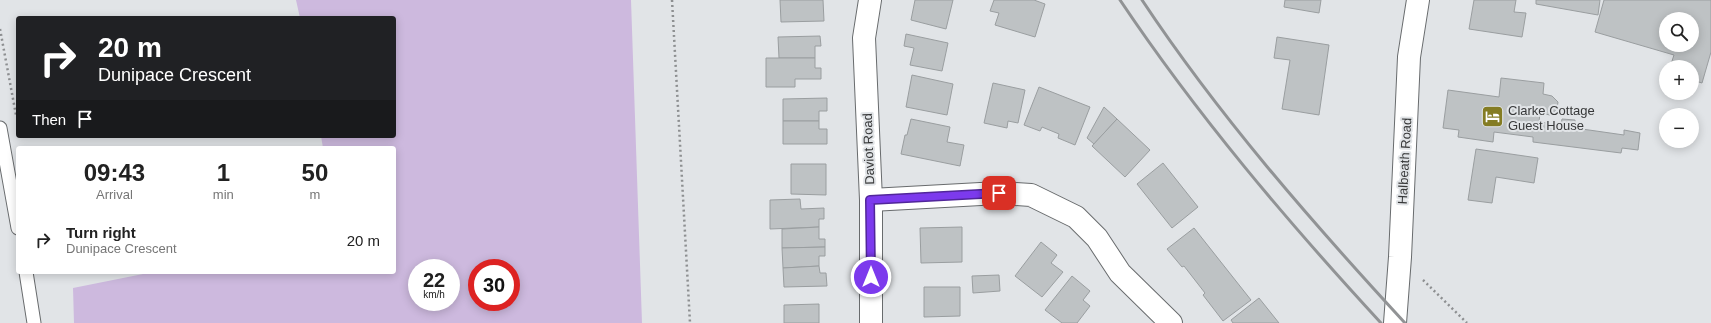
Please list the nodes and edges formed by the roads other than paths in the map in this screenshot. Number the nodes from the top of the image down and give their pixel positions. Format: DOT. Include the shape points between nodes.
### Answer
graph roads {
  1 [pos="870,0"];
  2 [pos="1418,0"];
  3 [pos="0,128"];
  4 [pos="870,200"];
  5 [pos="16,217"];
  6 [pos="26,274"];
  7 [pos="34,323"];
  8 [pos="871,323"];
  9 [pos="1171,323"];
  10 [pos="1395,323"];
  1 -- 4 [label="street, Daviot Road" via="864,38"];
  2 -- 10 [label="street, Halbeath Road" via="1409,57"];
  3 -- 5 [label="lane"];
  4 -- 8 [label="street, Daviot Road"];
  4 -- 9 [label="street" via="999,193 1032,194 1076,217 1098,238 1120,273"];
  6 -- 7 [label="lane"];
}
